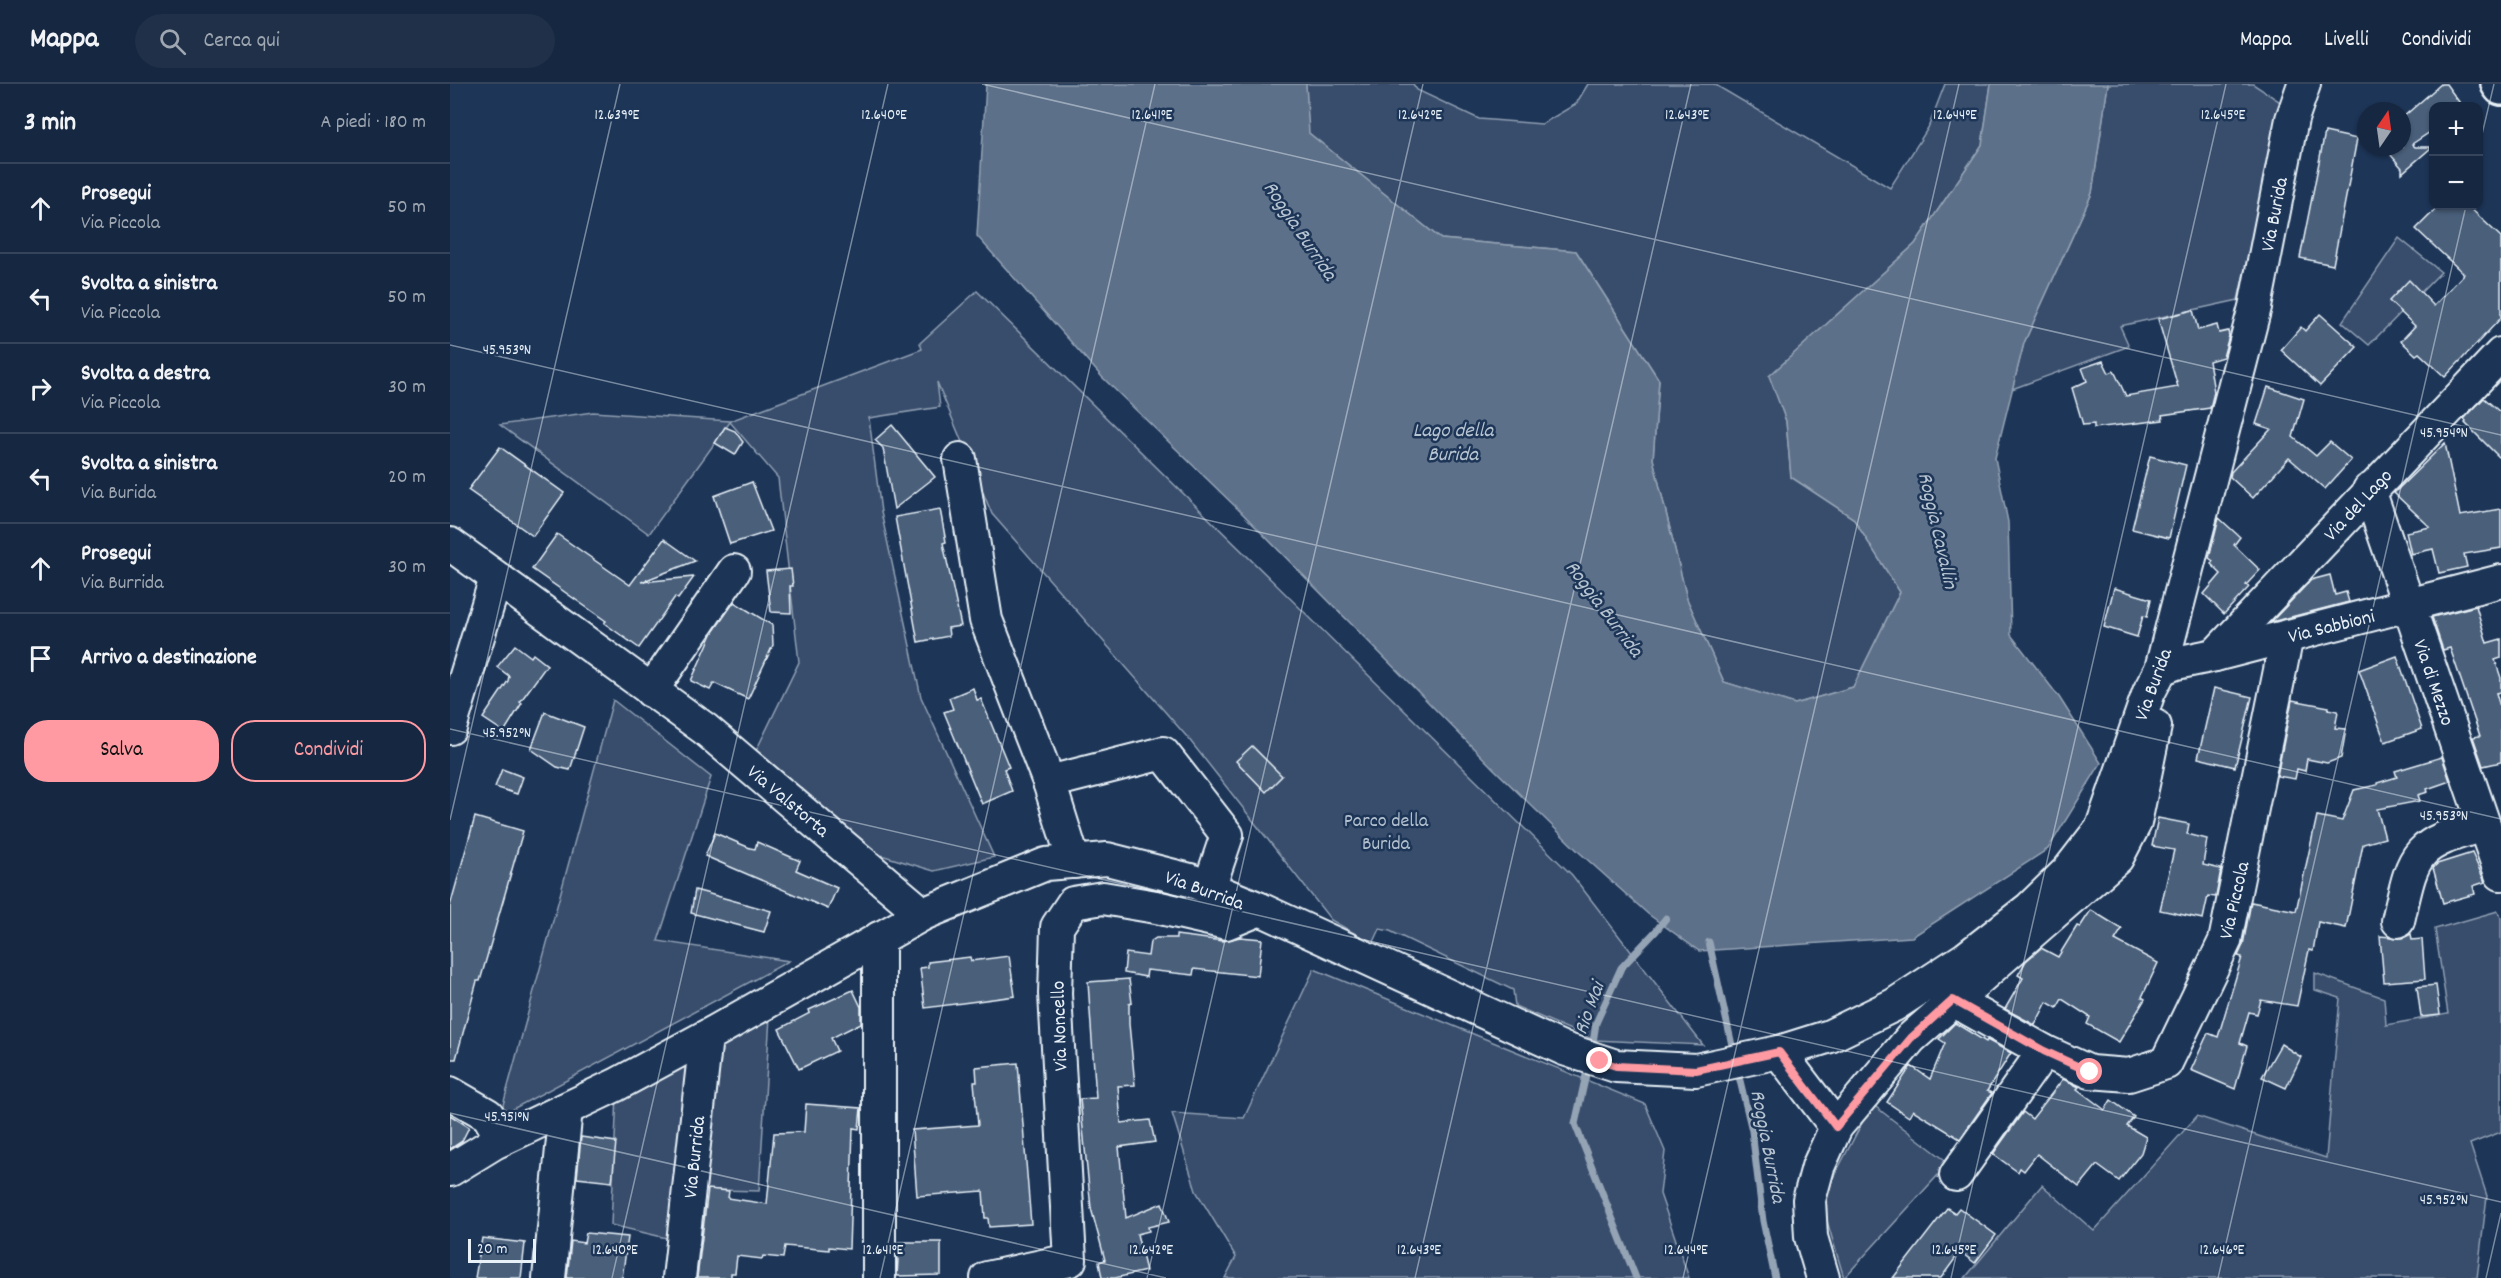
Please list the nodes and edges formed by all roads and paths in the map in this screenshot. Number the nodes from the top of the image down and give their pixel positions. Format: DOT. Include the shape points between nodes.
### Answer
graph roads {
  1 [pos="2304,84"];
  2 [pos="2498,84"];
  3 [pos="2501,88"];
  4 [pos="2501,354"];
  5 [pos="960,459"];
  6 [pos="2369,490"];
  7 [pos="450,544"];
  8 [pos="734,571"];
  9 [pos="496,578"];
  10 [pos="2501,580"];
  11 [pos="2409,605"];
  12 [pos="2287,636"];
  13 [pos="2215,655"];
  14 [pos="2161,669"];
  15 [pos="651,691"];
  16 [pos="450,728"];
  17 [pos="1049,782"];
  18 [pos="2484,825"];
  19 [pos="1074,862"];
  20 [pos="2501,874"];
  21 [pos="1209,888"];
  22 [pos="1260,909"];
  23 [pos="923,914"];
  24 [pos="2398,921"];
  25 [pos="879,938"];
  26 [pos="1953,1000"];
  27 [pos="706,1037"];
  28 [pos="2044,1051"];
  29 [pos="1766,1055"];
  30 [pos="1713,1067"];
  31 [pos="450,1093"];
  32 [pos="566,1109"];
  33 [pos="1836,1127"];
  34 [pos="502,1139"];
  35 [pos="450,1170"];
  36 [pos="1956,1175"];
  37 [pos="549,1278"];
  38 [pos="679,1278"];
  39 [pos="879,1278"];
  40 [pos="987,1278"];
  41 [pos="1823,1278"];
  1 -- 14 [label="street, Via Burida" via="2292,120 2255,307"];
  2 -- 3 [label="main road"];
  4 -- 6 [label="street, Via del Lago"];
  5 -- 17 [label="street" via="986,620"];
  6 -- 11 [label="street, Via di Mezzo"];
  6 -- 13 [label="street, Via del Lago"];
  7 -- 9 [label="street, Via Valstorta"];
  8 -- 15 [label="street"];
  9 -- 15 [label="street, Via Valstorta"];
  9 -- 16 [label="street"];
  10 -- 11 [label="street, Via Sabbioni"];
  11 -- 12 [label="street, Via Sabbioni"];
  11 -- 18 [label="street, Via di Mezzo"];
  12 -- 13 [label="street, Via Sabbioni"];
  12 -- 28 [label="street, Via Piccola" via="2225,941 2166,1063 2129,1075 2090,1072"];
  13 -- 14 [label="street, Via Sabbioni"];
  14 -- 26 [label="street" via="2163,687 2135,823 2117,858"];
  14 -- 29 [label="street, Via Burida" via="2149,692 2102,827 2068,871 2030,908 1966,958 1894,1005 1830,1035"];
  15 -- 23 [label="street, Via Valstorta" via="705,729"];
  17 -- 19 [label="street"];
  17 -- 21 [label="street" via="1163,753 1227,835"];
  18 -- 20 [label="street, Via di Mezzo"];
  18 -- 24 [label="street" via="2443,836 2424,848 2409,871"];
  19 -- 21 [label="street, Via Burrida" via="1107,859"];
  19 -- 23 [label="street, Via Burrida" via="1046,864"];
  21 -- 22 [label="street, Via Burrida"];
  22 -- 30 [label="street, Via Burrida" via="1590,1058 1627,1067"];
  22 -- 40 [label="street, Via Noncello" via="1226,923 1103,898 1073,903 1057,927 1055,994 1070,1260"];
  23 -- 25 [label="street, Via Burrida"];
  25 -- 27 [label="street, Via Burrida"];
  25 -- 39 [label="street"];
  26 -- 28 [label="street, Via Piccola"];
  26 -- 33 [label="street" via="1911,1038"];
  27 -- 32 [label="street, Via Burrida"];
  27 -- 38 [label="street, Via Burrida"];
  28 -- 36 [label="street"];
  29 -- 30 [label="street, Via Burida"];
  29 -- 33 [label="street"];
  31 -- 34 [label="street" via="488,1115"];
  32 -- 34 [label="street, Via Burrida"];
  32 -- 37 [label="street"];
  33 -- 41 [label="street" via="1818,1167 1809,1200 1811,1237"];
  34 -- 35 [label="street, Via Burrida"];
}
